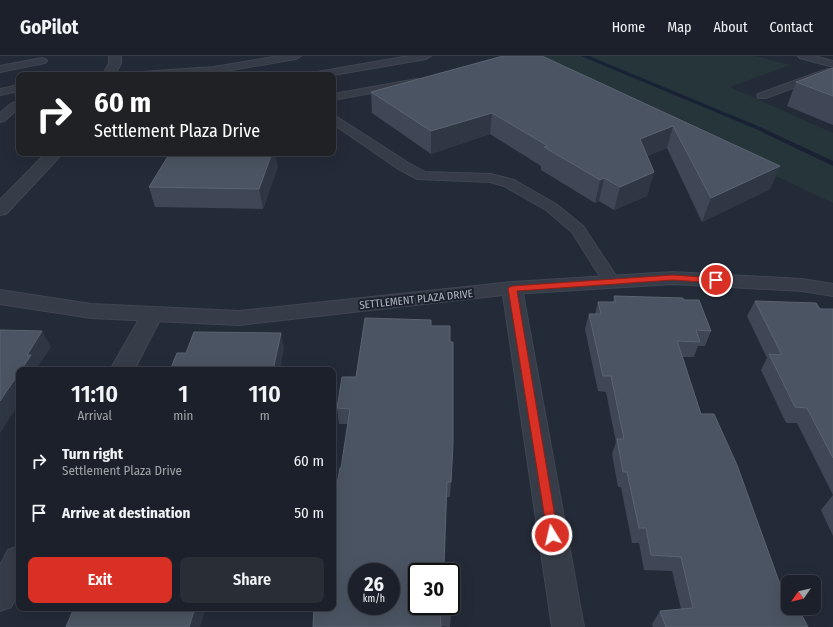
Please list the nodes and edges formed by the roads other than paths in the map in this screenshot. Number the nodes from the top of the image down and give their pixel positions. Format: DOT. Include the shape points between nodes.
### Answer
graph roads {
  1 [pos="116,56"];
  2 [pos="296,56"];
  3 [pos="426,56"];
  4 [pos="803,56"];
  5 [pos="43,58"];
  6 [pos="184,61"];
  7 [pos="833,64"];
  8 [pos="0,69"];
  9 [pos="833,70"];
  10 [pos="36,72"];
  11 [pos="110,72"];
  12 [pos="181,72"];
  13 [pos="216,72"];
  14 [pos="334,72"];
  15 [pos="427,80"];
  16 [pos="16,89"];
  17 [pos="0,92"];
  18 [pos="336,96"];
  19 [pos="762,96"];
  20 [pos="16,105"];
  21 [pos="2,116"];
  22 [pos="336,121"];
  23 [pos="52,156"];
  24 [pos="0,210"];
  25 [pos="612,282"];
  26 [pos="512,288"];
  27 [pos="833,290"];
  28 [pos="0,297"];
  29 [pos="152,314"];
  30 [pos="124,367"];
  31 [pos="16,566"];
  32 [pos="0,596"];
  33 [pos="568,627"];
  1 -- 11 [label="street"];
  2 -- 13 [label="lane"];
  3 -- 14 [label="lane"];
  4 -- 7 [label="lane"];
  5 -- 8 [label="lane"];
  5 -- 10 [label="lane"];
  6 -- 12 [label="lane"];
  9 -- 19 [label="lane"];
  15 -- 18 [label="lane"];
  16 -- 17 [label="lane"];
  20 -- 21 [label="lane"];
  22 -- 25 [label="lane" via="422,176 491,178 509,183 551,207 578,229"];
  23 -- 24 [label="street"];
  25 -- 26 [label="street, SETTLEMENT PLAZA DRIVE"];
  25 -- 27 [label="street, SETTLEMENT PLAZA DRIVE" via="673,278 802,285"];
  26 -- 29 [label="street, SETTLEMENT PLAZA DRIVE" via="239,318"];
  26 -- 33 [label="street"];
  28 -- 29 [label="street, SETTLEMENT PLAZA DRIVE" via="92,311"];
  29 -- 30 [label="street"];
  31 -- 32 [label="street"];
}
